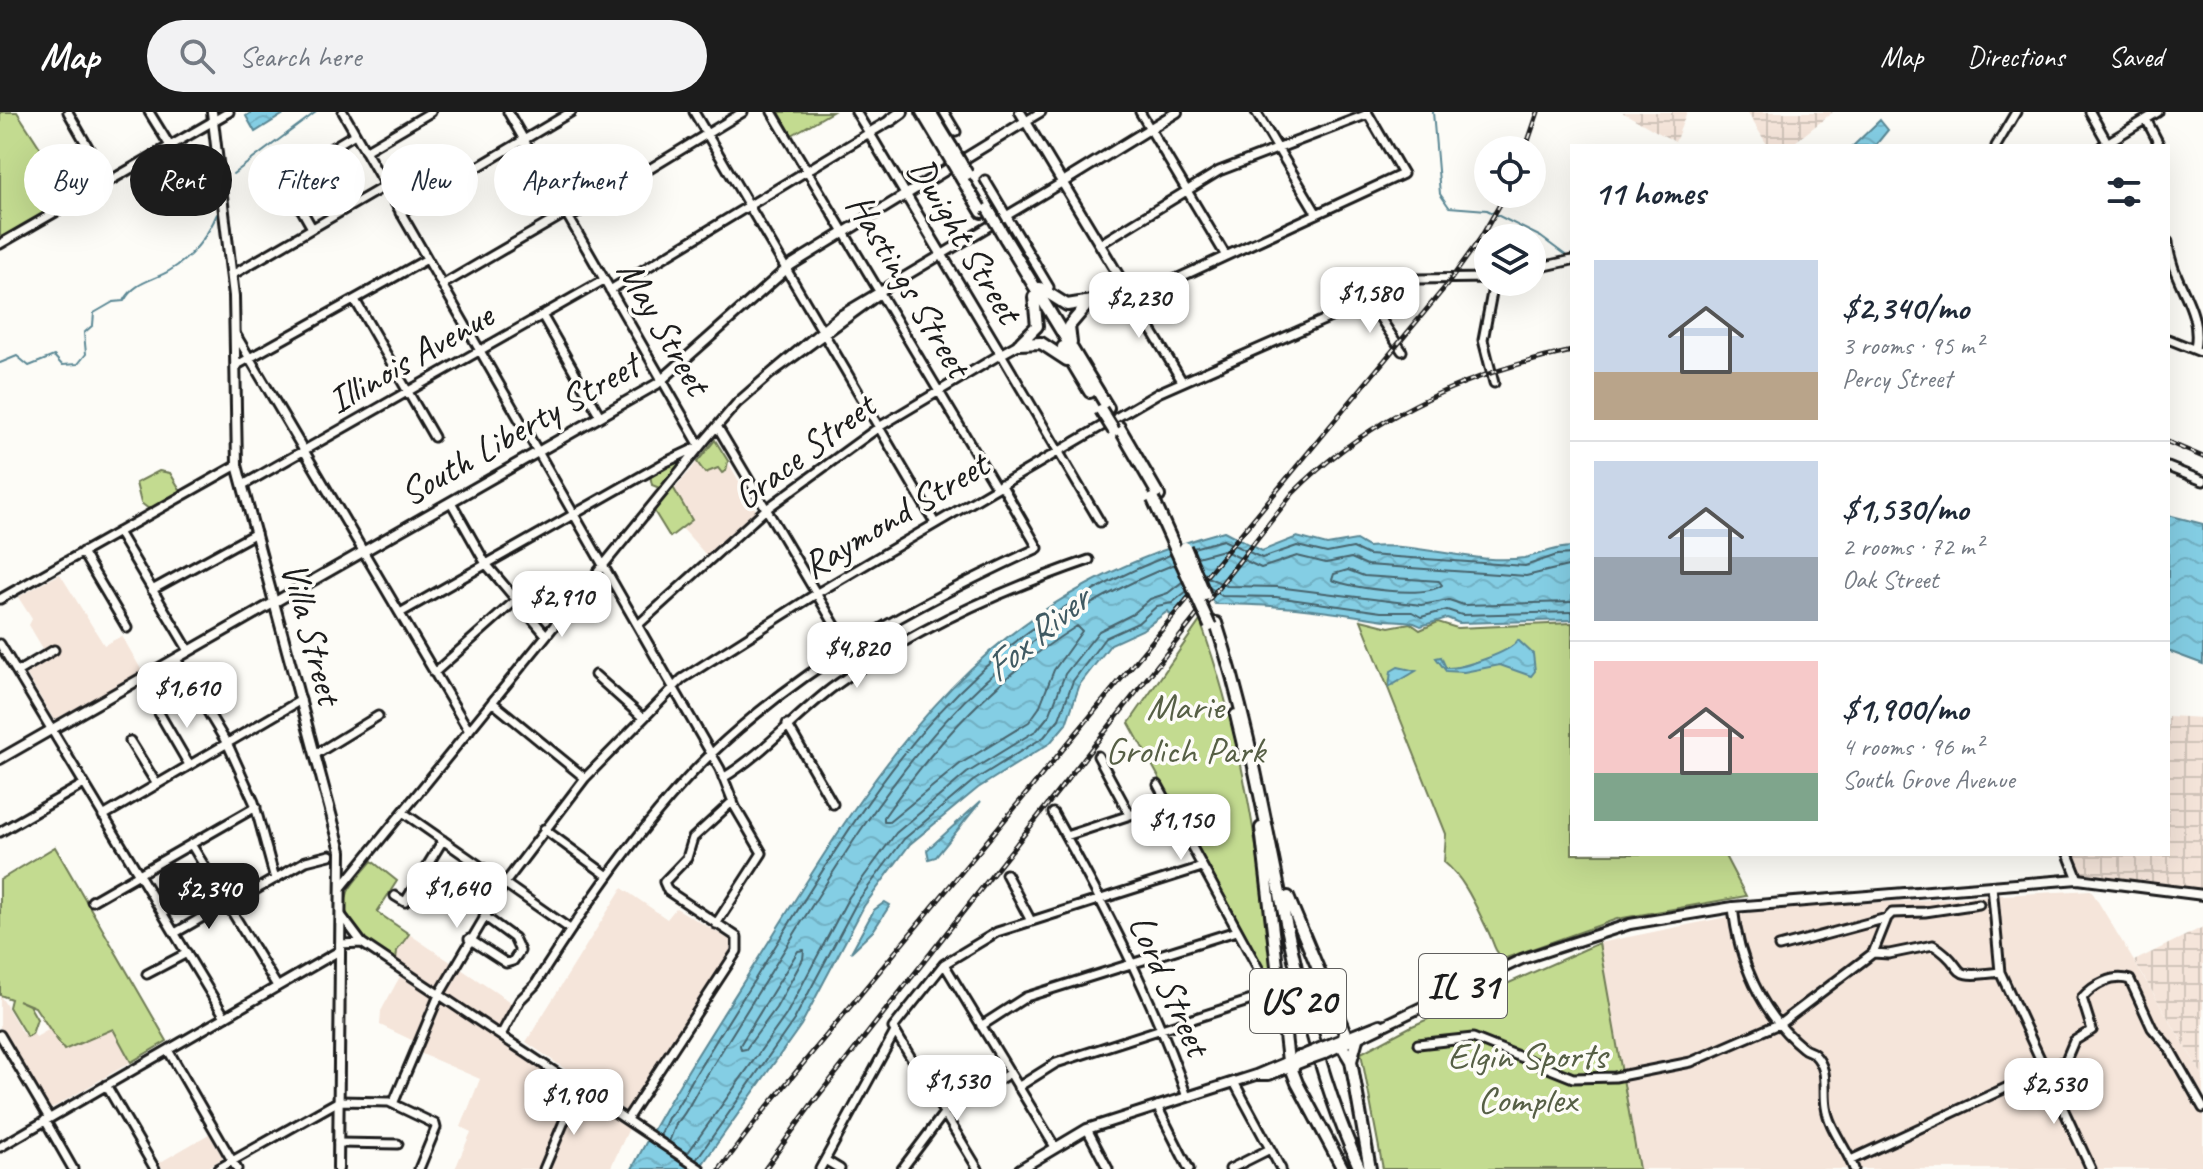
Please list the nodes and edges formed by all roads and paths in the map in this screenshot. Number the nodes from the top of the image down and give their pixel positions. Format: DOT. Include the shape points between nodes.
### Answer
graph roads {
  1 [pos="68,112"];
  2 [pos="149,112"];
  3 [pos="229,112"];
  4 [pos="343,112"];
  5 [pos="431,112"];
  6 [pos="508,112"];
  7 [pos="571,112"];
  8 [pos="694,112"];
  9 [pos="743,112"];
  10 [pos="772,112"];
  11 [pos="856,112"];
  12 [pos="902,112"];
  13 [pos="922,112"];
  14 [pos="930,112"];
  15 [pos="944,112"];
  16 [pos="1020,112"];
  17 [pos="1041,112"];
  18 [pos="1140,112"];
  19 [pos="1177,112"];
  20 [pos="1256,112"];
  21 [pos="2016,112"];
  22 [pos="2090,112"];
  23 [pos="2158,112"];
  24 [pos="1367,113"];
  25 [pos="212,117"];
  26 [pos="2146,119"];
  27 [pos="891,120"];
  28 [pos="1026,121"];
  29 [pos="1150,129"];
  30 [pos="956,132"];
  31 [pos="869,133"];
  32 [pos="355,134"];
  33 [pos="707,134"];
  34 [pos="524,140"];
  35 [pos="86,144"];
  36 [pos="169,144"];
  37 [pos="173,144"];
  38 [pos="361,144"];
  39 [pos="526,144"];
  40 [pos="1997,144"];
  41 [pos="2104,144"];
  42 [pos="2159,144"];
  43 [pos="1278,149"];
  44 [pos="949,150"];
  45 [pos="365,151"];
  46 [pos="653,165"];
  47 [pos="478,167"];
  48 [pos="807,171"];
  49 [pos="381,179"];
  50 [pos="985,180"];
  51 [pos="1063,182"];
  52 [pos="381,188"];
  53 [pos="1187,190"];
  54 [pos="905,194"];
  55 [pos="749,206"];
  56 [pos="1317,214"];
  57 [pos="49,216"];
  58 [pos="402,216"];
  59 [pos="565,216"];
  60 [pos="568,216"];
  61 [pos="1006,217"];
  62 [pos="312,228"];
  63 [pos="844,232"];
  64 [pos="1002,240"];
  65 [pos="0,244"];
  66 [pos="1100,244"];
  67 [pos="2170,253"];
  68 [pos="942,256"];
  69 [pos="1226,256"];
  70 [pos="427,259"];
  71 [pos="1570,260"];
  72 [pos="1546,266"];
  73 [pos="786,269"];
  74 [pos="1026,271"];
  75 [pos="232,275"];
  76 [pos="1474,278"];
  77 [pos="604,280"];
  78 [pos="1123,283"];
  79 [pos="442,285"];
  80 [pos="1049,287"];
  81 [pos="610,290"];
  82 [pos="881,293"];
  83 [pos="1491,296"];
  84 [pos="1034,297"];
  85 [pos="1367,298"];
  86 [pos="1133,299"];
  87 [pos="355,300"];
  88 [pos="1092,301"];
  89 [pos="542,315"];
  90 [pos="823,333"];
  91 [pos="236,335"];
  92 [pos="2170,340"];
  93 [pos="1019,344"];
  94 [pos="1073,349"];
  95 [pos="480,351"];
  96 [pos="1402,351"];
  97 [pos="2199,351"];
  98 [pos="1001,354"];
  99 [pos="252,358"];
  100 [pos="237,365"];
  101 [pos="1080,375"];
  102 [pos="662,380"];
  103 [pos="1182,381"];
  104 [pos="1494,383"];
  105 [pos="940,390"];
  106 [pos="408,391"];
  107 [pos="1105,409"];
  108 [pos="600,416"];
  109 [pos="717,426"];
  110 [pos="879,427"];
  111 [pos="434,437"];
  112 [pos="700,446"];
  113 [pos="305,450"];
  114 [pos="1058,451"];
  115 [pos="539,452"];
  116 [pos="237,465"];
  117 [pos="2170,468"];
  118 [pos="2203,481"];
  119 [pos="243,485"];
  120 [pos="999,486"];
  121 [pos="451,502"];
  122 [pos="765,510"];
  123 [pos="574,514"];
  124 [pos="1100,522"];
  125 [pos="935,523"];
  126 [pos="118,532"];
  127 [pos="256,533"];
  128 [pos="82,552"];
  129 [pos="364,552"];
  130 [pos="1089,560"];
  131 [pos="486,564"];
  132 [pos="603,565"];
  133 [pos="152,590"];
  134 [pos="815,595"];
  135 [pos="0,599"];
  136 [pos="516,600"];
  137 [pos="274,603"];
  138 [pos="400,613"];
  139 [pos="638,625"];
  140 [pos="127,628"];
  141 [pos="546,635"];
  142 [pos="0,644"];
  143 [pos="848,647"];
  144 [pos="54,650"];
  145 [pos="189,651"];
  146 [pos="176,659"];
  147 [pos="17,672"];
  148 [pos="434,673"];
  149 [pos="595,675"];
  150 [pos="673,687"];
  151 [pos="301,700"];
  152 [pos="492,702"];
  153 [pos="159,713"];
  154 [pos="378,716"];
  155 [pos="642,717"];
  156 [pos="787,724"];
  157 [pos="51,730"];
  158 [pos="469,731"];
  159 [pos="130,741"];
  160 [pos="227,741"];
  161 [pos="316,754"];
  162 [pos="711,754"];
  163 [pos="1098,756"];
  164 [pos="0,759"];
  165 [pos="188,763"];
  166 [pos="585,778"];
  167 [pos="723,778"];
  168 [pos="156,783"];
  169 [pos="84,784"];
  170 [pos="1158,785"];
  171 [pos="733,801"];
  172 [pos="1167,803"];
  173 [pos="833,804"];
  174 [pos="256,807"];
  175 [pos="404,813"];
  176 [pos="1053,813"];
  177 [pos="1130,815"];
  178 [pos="103,816"];
  179 [pos="1264,823"];
  180 [pos="544,829"];
  181 [pos="0,832"];
  182 [pos="1066,836"];
  183 [pos="443,840"];
  184 [pos="191,844"];
  185 [pos="330,855"];
  186 [pos="2069,856"];
  187 [pos="1202,867"];
  188 [pos="139,874"];
  189 [pos="1006,874"];
  190 [pos="608,876"];
  191 [pos="275,879"];
  192 [pos="2078,879"];
  193 [pos="505,883"];
  194 [pos="1992,886"];
  195 [pos="341,888"];
  196 [pos="2203,895"];
  197 [pos="395,896"];
  198 [pos="1101,899"];
  199 [pos="92,901"];
  200 [pos="228,904"];
  201 [pos="1979,904"];
  202 [pos="1733,907"];
  203 [pos="340,914"];
  204 [pos="484,916"];
  205 [pos="1887,918"];
  206 [pos="1031,921"];
  207 [pos="716,924"];
  208 [pos="570,929"];
  209 [pos="1236,931"];
  210 [pos="175,933"];
  211 [pos="469,939"];
  212 [pos="362,943"];
  213 [pos="1779,947"];
  214 [pos="340,948"];
  215 [pos="187,953"];
  216 [pos="1873,953"];
  217 [pos="1131,963"];
  218 [pos="944,964"];
  219 [pos="2000,972"];
  220 [pos="147,974"];
  221 [pos="277,986"];
  222 [pos="439,995"];
  223 [pos="225,1017"];
  224 [pos="1781,1023"];
  225 [pos="1381,1024"];
  226 [pos="981,1026"];
  227 [pos="1161,1030"];
  228 [pos="895,1032"];
  229 [pos="0,1035"];
  230 [pos="501,1035"];
  231 [pos="1357,1039"];
  232 [pos="1343,1042"];
  233 [pos="1418,1044"];
  234 [pos="168,1050"];
  235 [pos="11,1053"];
  236 [pos="0,1059"];
  237 [pos="1299,1060"];
  238 [pos="1351,1061"];
  239 [pos="2046,1071"];
  240 [pos="1010,1073"];
  241 [pos="1234,1082"];
  242 [pos="106,1085"];
  243 [pos="1018,1087"];
  244 [pos="578,1088"];
  245 [pos="1187,1097"];
  246 [pos="339,1101"];
  247 [pos="393,1104"];
  248 [pos="1157,1106"];
  249 [pos="2203,1108"];
  250 [pos="944,1113"];
  251 [pos="47,1119"];
  252 [pos="627,1119"];
  253 [pos="1087,1129"];
  254 [pos="338,1143"];
  255 [pos="398,1144"];
  256 [pos="0,1147"];
  257 [pos="1055,1147"];
  258 [pos="1270,1149"];
  259 [pos="825,1160"];
  260 [pos="232,1161"];
  261 [pos="1852,1165"];
  262 [pos="73,1169"];
  263 [pos="155,1169"];
  264 [pos="218,1169"];
  265 [pos="237,1169"];
  266 [pos="338,1169"];
  267 [pos="419,1169"];
  268 [pos="544,1169"];
  269 [pos="700,1169"];
  270 [pos="820,1169"];
  271 [pos="840,1169"];
  272 [pos="902,1169"];
  273 [pos="978,1169"];
  274 [pos="1020,1169"];
  275 [pos="1108,1169"];
  276 [pos="1189,1169"];
  277 [pos="1230,1169"];
  278 [pos="1281,1169"];
  279 [pos="1343,1169"];
  280 [pos="1353,1169"];
  281 [pos="1360,1169"];
  282 [pos="1370,1169"];
  283 [pos="2091,1169"];
  1 -- 35 [label="street"];
  2 -- 36 [label="street"];
  3 -- 25 [label="street"];
  4 -- 32 [label="street"];
  5 -- 45 [label="street"];
  6 -- 34 [label="street, May Street"];
  7 -- 34 [label="street"];
  8 -- 33 [label="street"];
  9 -- 33 [label="street"];
  10 -- 48 [label="street, Hastings Street"];
  11 -- 31 [label="street, Dwight Street"];
  12 -- 27 [label="highway"];
  13 -- 44 [label="highway, US 20"];
  14 -- 44 [label="highway, US 20"];
  15 -- 30 [label="street"];
  16 -- 28 [label="main road"];
  17 -- 28 [label="street, South Liberty Street"];
  18 -- 29 [label="street"];
  19 -- 29 [label="main road"];
  20 -- 43 [label="street"];
  21 -- 40 [label="street"];
  22 -- 41 [label="street"];
  23 -- 26 [label="street"];
  24 -- 43 [label="street"];
  24 -- 56 [label="street" via="1403,174"];
  25 -- 37 [label="street"];
  25 -- 75 [label="main road, Villa Street"];
  26 -- 41 [label="street"];
  26 -- 42 [label="street"];
  27 -- 31 [label="main road"];
  28 -- 51 [label="main road"];
  28 -- 54 [label="main road, South Liberty Street"];
  29 -- 51 [label="main road"];
  29 -- 53 [label="street"];
  31 -- 48 [label="street"];
  31 -- 54 [label="main road, Dwight Street"];
  32 -- 38 [label="street"];
  32 -- 62 [label="street" via="283,177"];
  33 -- 46 [label="street"];
  33 -- 55 [label="street"];
  34 -- 39 [label="street, May Street"];
  34 -- 47 [label="street"];
  43 -- 53 [label="street" via="1219,171"];
  43 -- 56 [label="street"];
  44 -- 64 [label="highway, US 20, bridge"];
  45 -- 49 [label="street"];
  48 -- 55 [label="street"];
  48 -- 63 [label="street, Hastings Street"];
  50 -- 61 [label="street"];
  51 -- 61 [label="street"];
  51 -- 66 [label="main road"];
  52 -- 62 [label="street"];
  53 -- 66 [label="street"];
  53 -- 69 [label="street"];
  54 -- 63 [label="main road, South Liberty Street"];
  54 -- 68 [label="main road, Dwight Street"];
  55 -- 73 [label="street"];
  55 -- 81 [label="street"];
  56 -- 69 [label="street"];
  57 -- 65 [label="street"];
  58 -- 70 [label="street"];
  59 -- 79 [label="street"];
  60 -- 77 [label="street, May Street"];
  61 -- 68 [label="street"];
  61 -- 80 [label="street"];
  62 -- 75 [label="street"];
  63 -- 73 [label="main road, South Liberty Street"];
  63 -- 82 [label="street, Hastings Street"];
  64 -- 74 [label="highway, US 20"];
  64 -- 84 [label="highway, US 20"];
  66 -- 78 [label="main road"];
  67 -- 97 [label="street" via="2173,269 2199,313"];
  68 -- 82 [label="street"];
  68 -- 98 [label="main road, Dwight Street"];
  69 -- 86 [label="street"];
  70 -- 79 [label="street"];
  70 -- 87 [label="street"];
  71 -- 72 [label="street"];
  73 -- 90 [label="street"];
  73 -- 102 [label="main road, South Liberty Street"];
  74 -- 88 [label="highway" via="1057,302 1078,306"];
  74 -- 94 [label="highway, US 20"];
  75 -- 91 [label="main road, Villa Street"];
  76 -- 85 [label="street, Raymond Street" via="1425,278"];
  77 -- 81 [label="street, May Street"];
  77 -- 89 [label="street, Illinois Avenue"];
  78 -- 86 [label="street"];
  78 -- 88 [label="main road"];
  79 -- 95 [label="street"];
  81 -- 102 [label="street, May Street"];
  82 -- 90 [label="street"];
  82 -- 105 [label="street, Hastings Street"];
  83 -- 104 [label="street" via="1483,340"];
  84 -- 93 [label="highway" via="1037,326"];
  84 -- 101 [label="highway, US 20"];
  85 -- 96 [label="street"];
  85 -- 103 [label="street, Raymond Street"];
  86 -- 103 [label="street"];
  87 -- 99 [label="street"];
  87 -- 106 [label="street"];
  88 -- 94 [label="highway" via="1069,326"];
  89 -- 95 [label="street, Illinois Avenue"];
  89 -- 108 [label="street"];
  90 -- 109 [label="street" via="769,375"];
  90 -- 110 [label="street"];
  91 -- 99 [label="street"];
  91 -- 100 [label="main road, Villa Street"];
  92 -- 97 [label="street"];
  93 -- 98 [label="main road, Grace Street"];
  93 -- 101 [label="highway" via="1050,346"];
  94 -- 107 [label="highway, US 20"];
  95 -- 106 [label="street, Illinois Avenue"];
  95 -- 115 [label="street"];
  98 -- 105 [label="street, Grace Street"];
  98 -- 114 [label="street, Dwight Street"];
  99 -- 100 [label="street"];
  99 -- 113 [label="street"];
  100 -- 116 [label="main road, Villa Street"];
  101 -- 107 [label="highway, US 20"];
  102 -- 108 [label="main road, South Liberty Street"];
  102 -- 112 [label="street, May Street"];
  103 -- 114 [label="street, Raymond Street"];
  105 -- 110 [label="street, Grace Street"];
  105 -- 120 [label="street, Hastings Street"];
  106 -- 111 [label="street"];
  106 -- 113 [label="street, Illinois Avenue"];
  107 -- 179 [label="highway, US 20, bridge" via="1156,497 1213,625"];
  108 -- 115 [label="main road, South Liberty Street"];
  109 -- 112 [label="street"];
  109 -- 122 [label="street, May Street"];
  110 -- 122 [label="street, Grace Street"];
  110 -- 125 [label="street"];
  112 -- 123 [label="street"];
  112 -- 132 [label="street"];
  113 -- 119 [label="street, Illinois Avenue"];
  113 -- 129 [label="street"];
  114 -- 120 [label="street, Raymond Street"];
  114 -- 124 [label="street, Dwight Street"];
  115 -- 121 [label="main road, South Liberty Street"];
  115 -- 123 [label="street"];
  116 -- 119 [label="main road, Villa Street"];
  116 -- 126 [label="street"];
  117 -- 118 [label="street"];
  119 -- 127 [label="main road, Villa Street"];
  120 -- 125 [label="street, Raymond Street"];
  120 -- 143 [label="street, Hastings Street" via="1038,548 913,607"];
  121 -- 129 [label="main road, South Liberty Street"];
  121 -- 131 [label="street"];
  122 -- 134 [label="street, May Street"];
  122 -- 139 [label="street, Grace Street"];
  123 -- 131 [label="street"];
  123 -- 132 [label="street"];
  125 -- 134 [label="street, Raymond Street"];
  126 -- 128 [label="street"];
  126 -- 133 [label="street"];
  127 -- 133 [label="street"];
  127 -- 137 [label="main road, Villa Street"];
  128 -- 135 [label="street"];
  128 -- 140 [label="street"];
  129 -- 137 [label="main road, South Liberty Street"];
  129 -- 138 [label="street"];
  130 -- 156 [label="street" via="922,632"];
  131 -- 136 [label="street"];
  131 -- 138 [label="street"];
  132 -- 139 [label="street"];
  132 -- 141 [label="street"];
  133 -- 145 [label="street"];
  134 -- 143 [label="street, May Street"];
  134 -- 150 [label="street, Raymond Street"];
  136 -- 141 [label="street"];
  136 -- 148 [label="street"];
  137 -- 145 [label="main road, South Liberty Street"];
  137 -- 151 [label="main road, Villa Street"];
  138 -- 148 [label="street"];
  139 -- 150 [label="street"];
  141 -- 152 [label="street"];
  142 -- 147 [label="street"];
  143 -- 162 [label="street"];
  144 -- 147 [label="street"];
  145 -- 146 [label="main road, South Liberty Street"];
  146 -- 157 [label="main road, South Liberty Street"];
  146 -- 160 [label="street"];
  147 -- 157 [label="street"];
  148 -- 158 [label="street"];
  149 -- 155 [label="street"];
  150 -- 155 [label="street, Raymond Street"];
  150 -- 162 [label="street"];
  151 -- 160 [label="street"];
  151 -- 161 [label="main road, Villa Street"];
  152 -- 158 [label="street"];
  152 -- 166 [label="street"];
  153 -- 165 [label="street"];
  154 -- 161 [label="street"];
  155 -- 166 [label="street, Raymond Street"];
  156 -- 167 [label="street"];
  156 -- 173 [label="street"];
  157 -- 164 [label="main road, South Liberty Street"];
  157 -- 169 [label="street"];
  158 -- 175 [label="street"];
  159 -- 168 [label="street"];
  160 -- 165 [label="street"];
  160 -- 174 [label="street"];
  161 -- 195 [label="main road, Villa Street" via="340,846"];
  162 -- 167 [label="street"];
  162 -- 190 [label="street" via="663,804"];
  163 -- 177 [label="street"];
  165 -- 168 [label="street"];
  166 -- 180 [label="street, Raymond Street"];
  167 -- 171 [label="street"];
  168 -- 178 [label="street"];
  169 -- 178 [label="street"];
  169 -- 181 [label="street"];
  170 -- 172 [label="street"];
  171 -- 207 [label="street" via="762,853"];
  171 -- 207 [label="street" via="693,838 687,858 664,882 668,891"];
  172 -- 177 [label="street"];
  172 -- 187 [label="street"];
  174 -- 184 [label="street"];
  174 -- 191 [label="street"];
  175 -- 183 [label="street"];
  175 -- 195 [label="street"];
  176 -- 182 [label="street, Lord Street"];
  177 -- 182 [label="street"];
  178 -- 188 [label="street"];
  179 -- 232 [label="highway"];
  179 -- 237 [label="highway" via="1286,1047"];
  179 -- 280 [label="highway, US 20" via="1309,1046"];
  179 -- 281 [label="highway, US 20" via="1313,1032"];
  180 -- 190 [label="street"];
  180 -- 193 [label="street, Raymond Street"];
  182 -- 198 [label="street, Lord Street"];
  183 -- 193 [label="street"];
  183 -- 197 [label="street" via="405,902"];
  184 -- 188 [label="street"];
  184 -- 200 [label="street"];
  185 -- 191 [label="street" via="306,861"];
  186 -- 192 [label="street"];
  187 -- 198 [label="street"];
  187 -- 209 [label="street"];
  188 -- 199 [label="street"];
  188 -- 210 [label="street"];
  189 -- 206 [label="street"];
  190 -- 208 [label="street"];
  191 -- 200 [label="street"];
  192 -- 194 [label="main road, IL 31"];
  192 -- 196 [label="main road, IL 31"];
  193 -- 204 [label="street, Raymond Street"];
  193 -- 208 [label="street"];
  194 -- 202 [label="main road, IL 31"];
  194 -- 219 [label="street"];
  195 -- 203 [label="main road, Villa Street"];
  198 -- 206 [label="street"];
  198 -- 217 [label="street, Lord Street"];
  200 -- 210 [label="street"];
  200 -- 221 [label="street"];
  201 -- 205 [label="street" via="1892,913"];
  202 -- 224 [label="street" via="1740,955"];
  202 -- 225 [label="main road, IL 31" via="1630,924 1577,940 1509,964"];
  203 -- 212 [label="street"];
  203 -- 214 [label="main road, Villa Street"];
  204 -- 211 [label="street, Raymond Street"];
  204 -- 211 [label="street" via="512,935 520,951 505,963"];
  205 -- 213 [label="street"];
  205 -- 216 [label="street"];
  206 -- 218 [label="street" via="997,932"];
  207 -- 252 [label="street" via="737,937 737,951"];
  208 -- 230 [label="street"];
  209 -- 217 [label="street"];
  209 -- 227 [label="street" via="1270,990 1267,995"];
  210 -- 215 [label="street"];
  211 -- 222 [label="street, Raymond Street"];
  212 -- 214 [label="street"];
  212 -- 222 [label="street"];
  214 -- 221 [label="street"];
  214 -- 246 [label="main road, Villa Street"];
  215 -- 220 [label="street"];
  215 -- 223 [label="street"];
  216 -- 219 [label="street" via="1933,945 1946,952 1959,973"];
  216 -- 224 [label="street"];
  217 -- 226 [label="street" via="1026,997"];
  217 -- 227 [label="street, Lord Street"];
  218 -- 226 [label="street"];
  218 -- 228 [label="street"];
  219 -- 239 [label="street"];
  221 -- 223 [label="street"];
  222 -- 230 [label="street"];
  222 -- 247 [label="street, Raymond Street"];
  223 -- 234 [label="street"];
  224 -- 233 [label="street" via="1691,1062 1615,1077 1573,1078 1473,1038"];
  224 -- 261 [label="street" via="1814,1054 1827,1077 1826,1107"];
  225 -- 231 [label="main road, IL 31"];
  225 -- 232 [label="main road, IL 31"];
  226 -- 240 [label="street"];
  227 -- 243 [label="street" via="1056,1063"];
  227 -- 245 [label="street, Lord Street"];
  228 -- 250 [label="street"];
  228 -- 259 [label="street"];
  229 -- 235 [label="street"];
  230 -- 244 [label="street"];
  231 -- 232 [label="main road, IL 31"];
  231 -- 238 [label="highway"];
  232 -- 237 [label="main road, IL 31, bridge"];
  232 -- 238 [label="highway"];
  234 -- 242 [label="street"];
  234 -- 260 [label="street"];
  235 -- 236 [label="street"];
  235 -- 251 [label="street"];
  237 -- 241 [label="main road, IL 31"];
  237 -- 279 [label="highway" via="1297,1083"];
  238 -- 282 [label="highway"];
  239 -- 249 [label="street" via="2066,1060 2074,1041 2092,1030 2082,998 2090,989 2121,977 2130,980 2152,1028"];
  239 -- 261 [label="street"];
  239 -- 283 [label="street"];
  240 -- 243 [label="street"];
  240 -- 250 [label="street"];
  241 -- 245 [label="main road, IL 31"];
  241 -- 258 [label="street"];
  242 -- 251 [label="street"];
  242 -- 263 [label="street"];
  243 -- 257 [label="street"];
  244 -- 252 [label="street"];
  244 -- 268 [label="street"];
  245 -- 248 [label="main road, IL 31"];
  246 -- 247 [label="street"];
  246 -- 254 [label="main road, Villa Street"];
  246 -- 260 [label="street"];
  247 -- 267 [label="street" via="436,1126"];
  248 -- 253 [label="main road, IL 31"];
  248 -- 276 [label="street"];
  250 -- 272 [label="street"];
  250 -- 273 [label="street"];
  251 -- 256 [label="street"];
  251 -- 262 [label="street"];
  252 -- 269 [label="street"];
  253 -- 257 [label="main road, IL 31"];
  253 -- 275 [label="street"];
  254 -- 255 [label="street"];
  254 -- 266 [label="main road, Villa Street"];
  257 -- 274 [label="main road, IL 31"];
  258 -- 277 [label="street"];
  258 -- 278 [label="street"];
  259 -- 270 [label="street"];
  259 -- 271 [label="street"];
  260 -- 264 [label="street"];
  260 -- 265 [label="street"];
}
